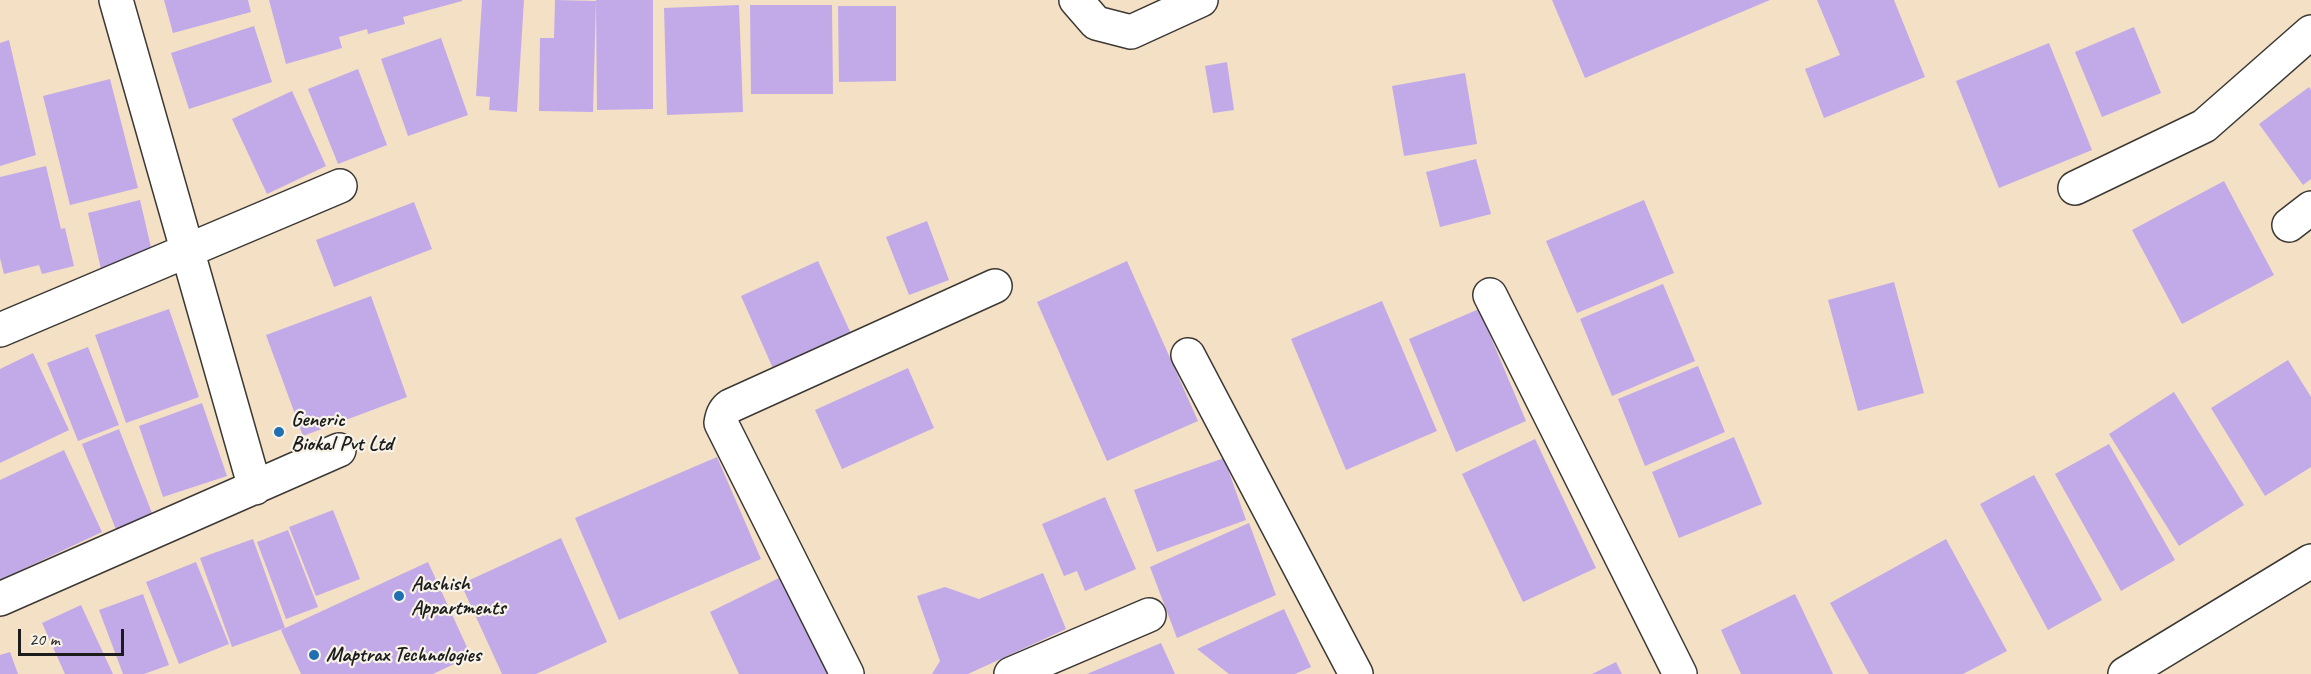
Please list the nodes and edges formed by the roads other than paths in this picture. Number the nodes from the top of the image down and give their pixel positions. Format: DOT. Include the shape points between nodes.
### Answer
graph roads {
  1 [pos="116,0"];
  2 [pos="1076,0"];
  3 [pos="1201,0"];
  4 [pos="2311,32"];
  5 [pos="340,186"];
  6 [pos="2075,188"];
  7 [pos="188,251"];
  8 [pos="995,286"];
  9 [pos="1490,294"];
  10 [pos="0,330"];
  11 [pos="1188,355"];
  12 [pos="339,450"];
  13 [pos="255,488"];
  14 [pos="2311,561"];
  15 [pos="0,599"];
  16 [pos="1149,615"];
  17 [pos="847,674"];
  18 [pos="1011,674"];
  19 [pos="1356,674"];
  20 [pos="1680,674"];
  21 [pos="2125,674"];
  1 -- 7 [label="street"];
  2 -- 3 [label="street" via="1096,23 1131,32"];
  4 -- 6 [label="street" via="2204,126"];
  5 -- 7 [label="street"];
  7 -- 10 [label="street"];
  7 -- 13 [label="street"];
  8 -- 17 [label="street" via="730,406 722,418 721,423"];
  9 -- 20 [label="street"];
  11 -- 19 [label="street"];
  12 -- 13 [label="street"];
  13 -- 15 [label="street"];
  14 -- 21 [label="street"];
  16 -- 18 [label="street"];
}
